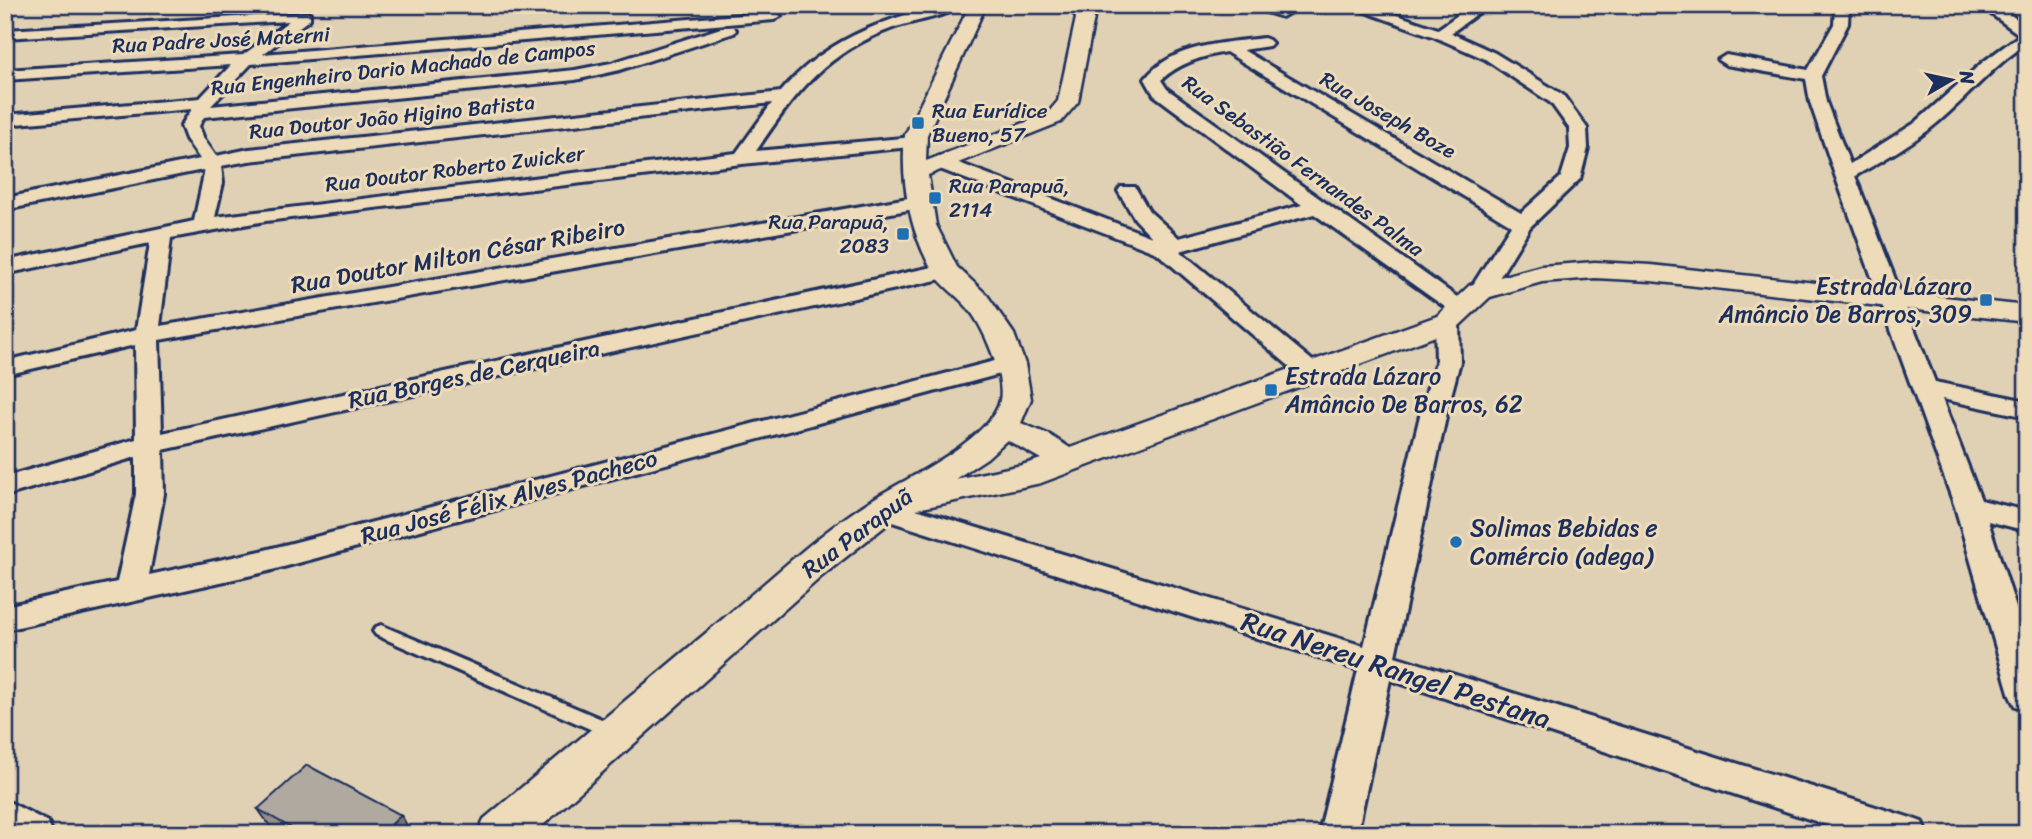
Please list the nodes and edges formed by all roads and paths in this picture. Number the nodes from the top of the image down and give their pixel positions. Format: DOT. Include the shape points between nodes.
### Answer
graph roads {
  1 [pos="958,5"];
  2 [pos="978,5"];
  3 [pos="1078,5"];
  4 [pos="1251,5"];
  5 [pos="1353,5"];
  6 [pos="1482,5"];
  7 [pos="1842,5"];
  8 [pos="1986,5"];
  9 [pos="1282,13"];
  10 [pos="774,16"];
  11 [pos="2027,16"];
  12 [pos="2011,24"];
  13 [pos="2027,33"];
  14 [pos="5,34"];
  15 [pos="1440,34"];
  16 [pos="1264,43"];
  17 [pos="1229,48"];
  18 [pos="243,59"];
  19 [pos="1726,60"];
  20 [pos="5,75"];
  21 [pos="1813,76"];
  22 [pos="787,96"];
  23 [pos="200,108"];
  24 [pos="5,120"];
  25 [pos="742,158"];
  26 [pos="211,162"];
  27 [pos="921,163"];
  28 [pos="1844,175"];
  29 [pos="5,189"];
  30 [pos="1128,191"];
  31 [pos="44,197"];
  32 [pos="5,204"];
  33 [pos="1317,207"];
  34 [pos="1522,223"];
  35 [pos="203,225"];
  36 [pos="161,236"];
  37 [pos="1169,247"];
  38 [pos="5,268"];
  39 [pos="946,271"];
  40 [pos="1889,299"];
  41 [pos="1462,307"];
  42 [pos="2027,314"];
  43 [pos="146,335"];
  44 [pos="1010,364"];
  45 [pos="5,368"];
  46 [pos="1311,372"];
  47 [pos="1925,388"];
  48 [pos="2027,409"];
  49 [pos="1003,427"];
  50 [pos="150,444"];
  51 [pos="1067,461"];
  52 [pos="5,487"];
  53 [pos="890,505"];
  54 [pos="1969,508"];
  55 [pos="2027,521"];
  56 [pos="131,590"];
  57 [pos="5,618"];
  58 [pos="381,631"];
  59 [pos="1377,663"];
  60 [pos="2024,677"];
  61 [pos="616,733"];
  62 [pos="5,817"];
  63 [pos="34,834"];
  64 [pos="500,834"];
  65 [pos="1338,834"];
  66 [pos="1908,834"];
  1 -- 22 [label="street" via="871,32 840,47"];
  2 -- 27 [label="street"];
  3 -- 27 [label="street" via="1085,18 1063,111"];
  4 -- 9 [label="street"];
  5 -- 15 [label="street"];
  6 -- 15 [label="street"];
  7 -- 21 [label="street" via="1841,24"];
  8 -- 12 [label="street"];
  10 -- 18 [label="street, Rua Padre José Materni"];
  10 -- 23 [label="street, Rua Engenheiro Dario Machado de Campos" via="588,74"];
  11 -- 12 [label="street"];
  12 -- 13 [label="street"];
  13 -- 28 [label="street" via="1930,119"];
  14 -- 18 [label="street" via="305,16"];
  15 -- 34 [label="street" via="1524,75 1557,99 1578,128 1579,148 1570,179"];
  16 -- 17 [label="street, Rua Sebastião Fernandes Palma"];
  17 -- 33 [label="street, Rua Sebastião Fernandes Palma" via="1187,57 1161,69 1153,79 1160,92"];
  17 -- 34 [label="street, Rua Joseph Boze"];
  18 -- 20 [label="street, Rua Padre José Materni"];
  18 -- 23 [label="street"];
  19 -- 21 [label="street"];
  21 -- 28 [label="street"];
  22 -- 25 [label="street"];
  22 -- 26 [label="street, Rua Doutor João Higino Batista"];
  23 -- 24 [label="street, Rua Engenheiro Dario Machado de Campos"];
  23 -- 26 [label="street" via="190,126 192,137"];
  25 -- 27 [label="street, Rua Doutor Roberto Zwicker"];
  25 -- 35 [label="street, Rua Doutor Roberto Zwicker"];
  26 -- 31 [label="street, Rua Doutor João Higino Batista"];
  26 -- 35 [label="street" via="214,178"];
  27 -- 37 [label="street"];
  27 -- 39 [label="street, Rua Parapuã" via="924,225"];
  27 -- 43 [label="street, Rua Doutor Milton César Ribeiro"];
  28 -- 40 [label="street"];
  29 -- 31 [label="street"];
  30 -- 37 [label="street" via="1134,207"];
  31 -- 32 [label="street, Rua Doutor João Higino Batista"];
  33 -- 37 [label="street"];
  33 -- 41 [label="street, Rua Sebastião Fernandes Palma"];
  34 -- 41 [label="street"];
  35 -- 36 [label="street, Rua Doutor Roberto Zwicker"];
  36 -- 38 [label="street, Rua Doutor Roberto Zwicker"];
  36 -- 43 [label="street"];
  37 -- 46 [label="street"];
  39 -- 44 [label="street, Rua Parapuã" via="977,301 1000,334"];
  39 -- 50 [label="street, Rua Borges de Cerqueira"];
  40 -- 41 [label="street" via="1595,270 1541,274"];
  40 -- 42 [label="street"];
  40 -- 47 [label="street"];
  41 -- 46 [label="street"];
  41 -- 59 [label="street"];
  43 -- 45 [label="street, Rua Doutor Milton César Ribeiro"];
  43 -- 50 [label="street"];
  44 -- 49 [label="street, Rua Parapuã" via="1016,399"];
  44 -- 56 [label="street, Rua José Félix Alves Pacheco" via="261,562"];
  46 -- 51 [label="street"];
  47 -- 48 [label="street"];
  47 -- 54 [label="street"];
  49 -- 51 [label="street" via="1039,442"];
  49 -- 53 [label="street, Rua Parapuã" via="975,451"];
  50 -- 52 [label="street, Rua Borges de Cerqueira"];
  50 -- 56 [label="street" via="150,495"];
  51 -- 53 [label="street" via="1029,475"];
  53 -- 59 [label="street, Rua Nereu Rangel Pestana"];
  53 -- 61 [label="street, Rua Parapuã" via="809,567"];
  54 -- 55 [label="street"];
  54 -- 60 [label="street"];
  56 -- 57 [label="street, Rua José Félix Alves Pacheco"];
  58 -- 61 [label="lane"];
  59 -- 65 [label="street"];
  59 -- 66 [label="street, Rua Nereu Rangel Pestana"];
  61 -- 64 [label="street, Rua Parapuã"];
  62 -- 63 [label="street"];
}
